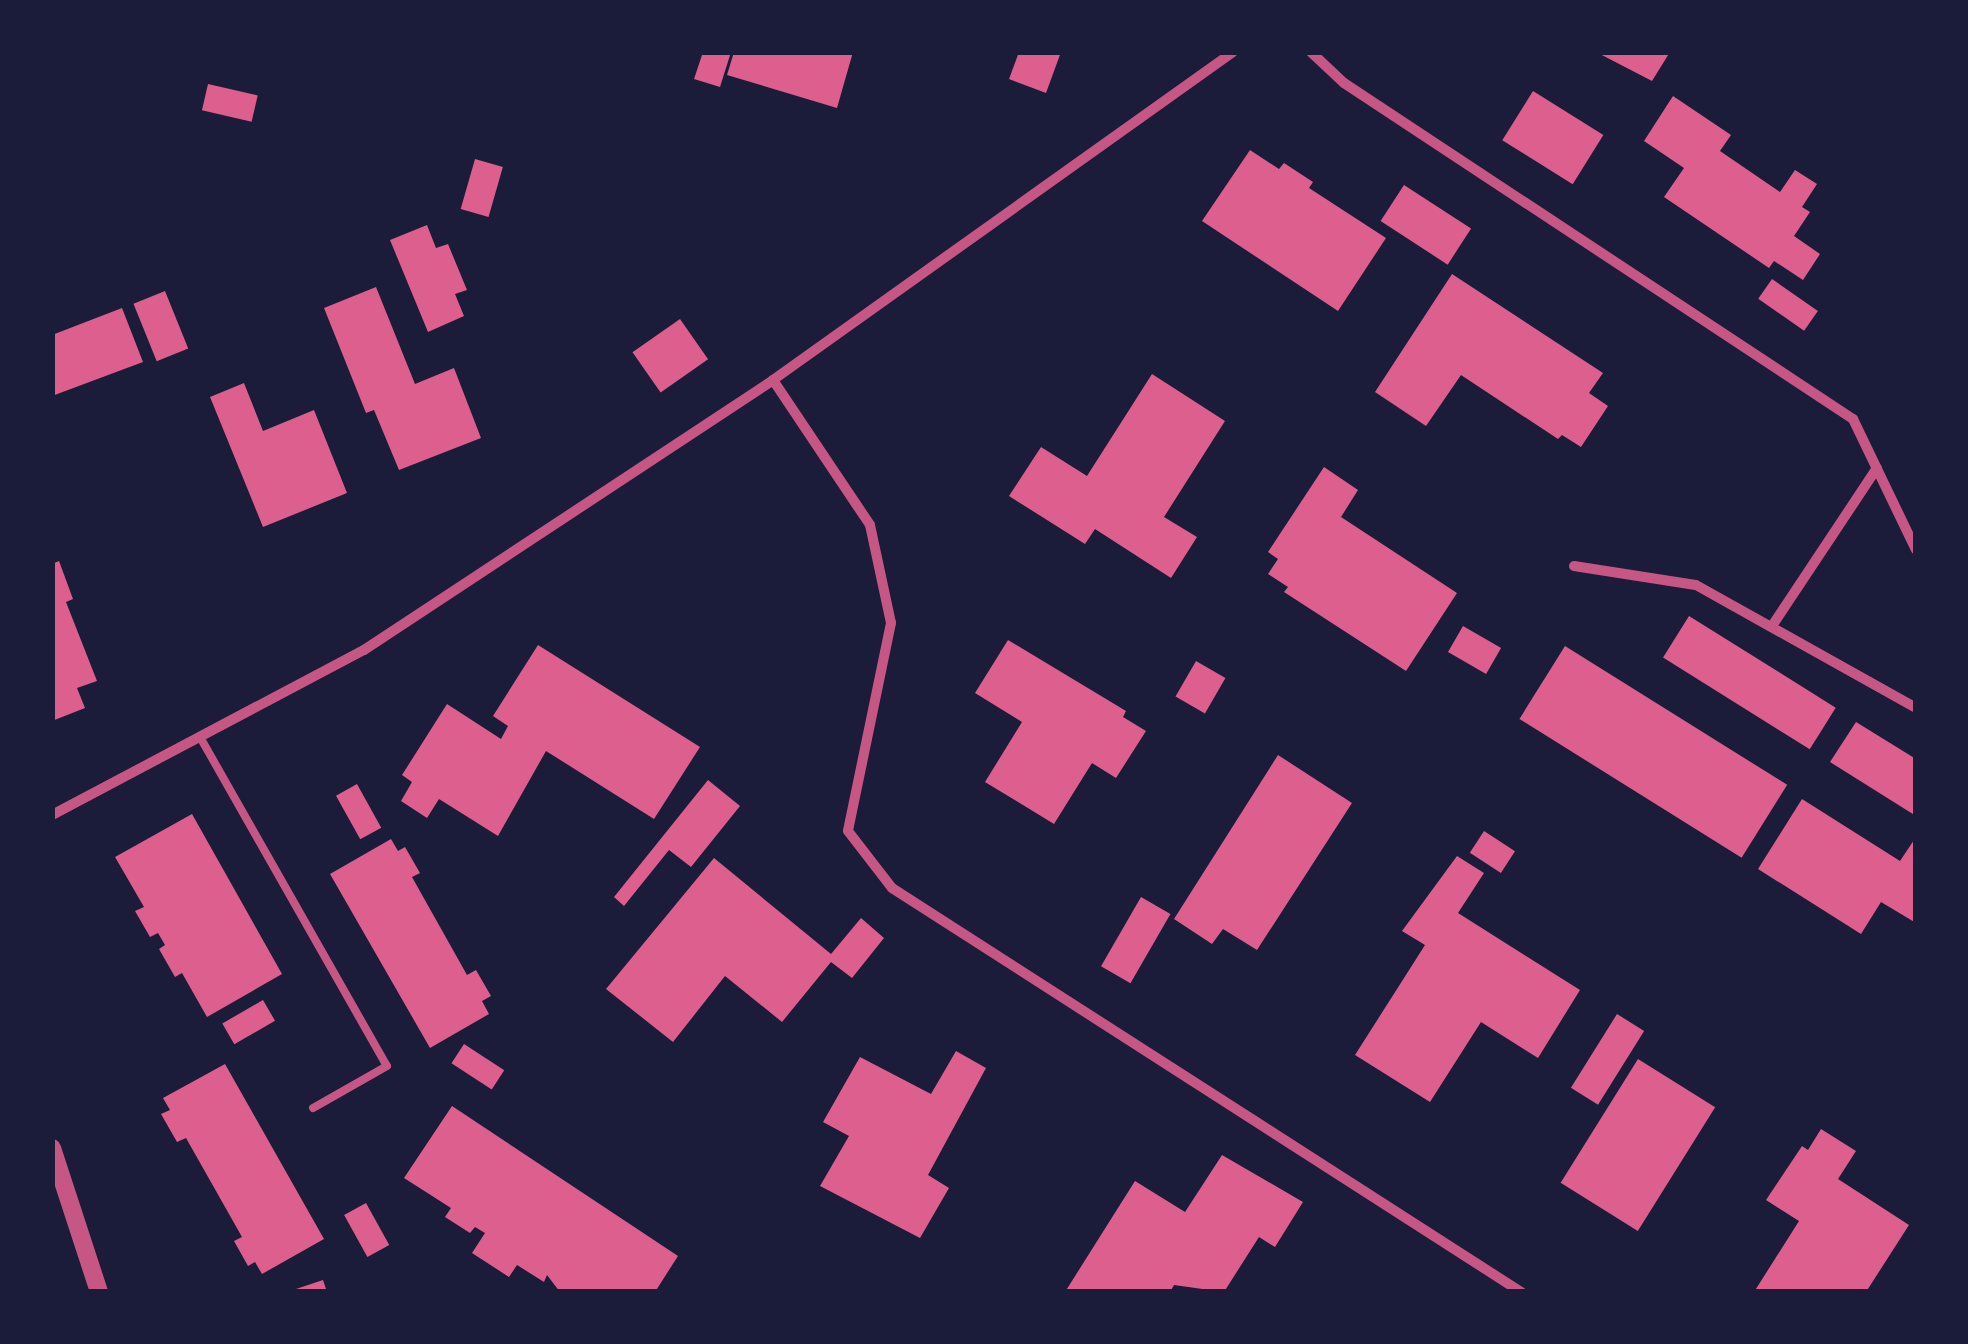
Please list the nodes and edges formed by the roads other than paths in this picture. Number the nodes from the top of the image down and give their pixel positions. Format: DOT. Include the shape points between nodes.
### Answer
graph roads {
  1 [pos="1233,52"];
  2 [pos="1311,52"];
  3 [pos="772,380"];
  4 [pos="1876,468"];
  5 [pos="1912,530"];
  6 [pos="1916,550"];
  7 [pos="1574,566"];
  8 [pos="1774,624"];
  9 [pos="1916,708"];
  10 [pos="200,737"];
  11 [pos="52,814"];
  12 [pos="313,1108"];
  13 [pos="52,1148"];
  14 [pos="99,1292"];
  15 [pos="1521,1292"];
  1 -- 3 [label="street"];
  2 -- 4 [label="street" via="1344,83 1853,419"];
  3 -- 10 [label="street" via="364,650"];
  3 -- 15 [label="street" via="870,525 891,623 848,831 892,888"];
  4 -- 5 [label="street"];
  4 -- 8 [label="street"];
  5 -- 6 [label="street"];
  7 -- 8 [label="street" via="1696,585"];
  8 -- 9 [label="street"];
  10 -- 11 [label="street"];
  10 -- 12 [label="lane" via="387,1066"];
  13 -- 14 [label="street"];
}
